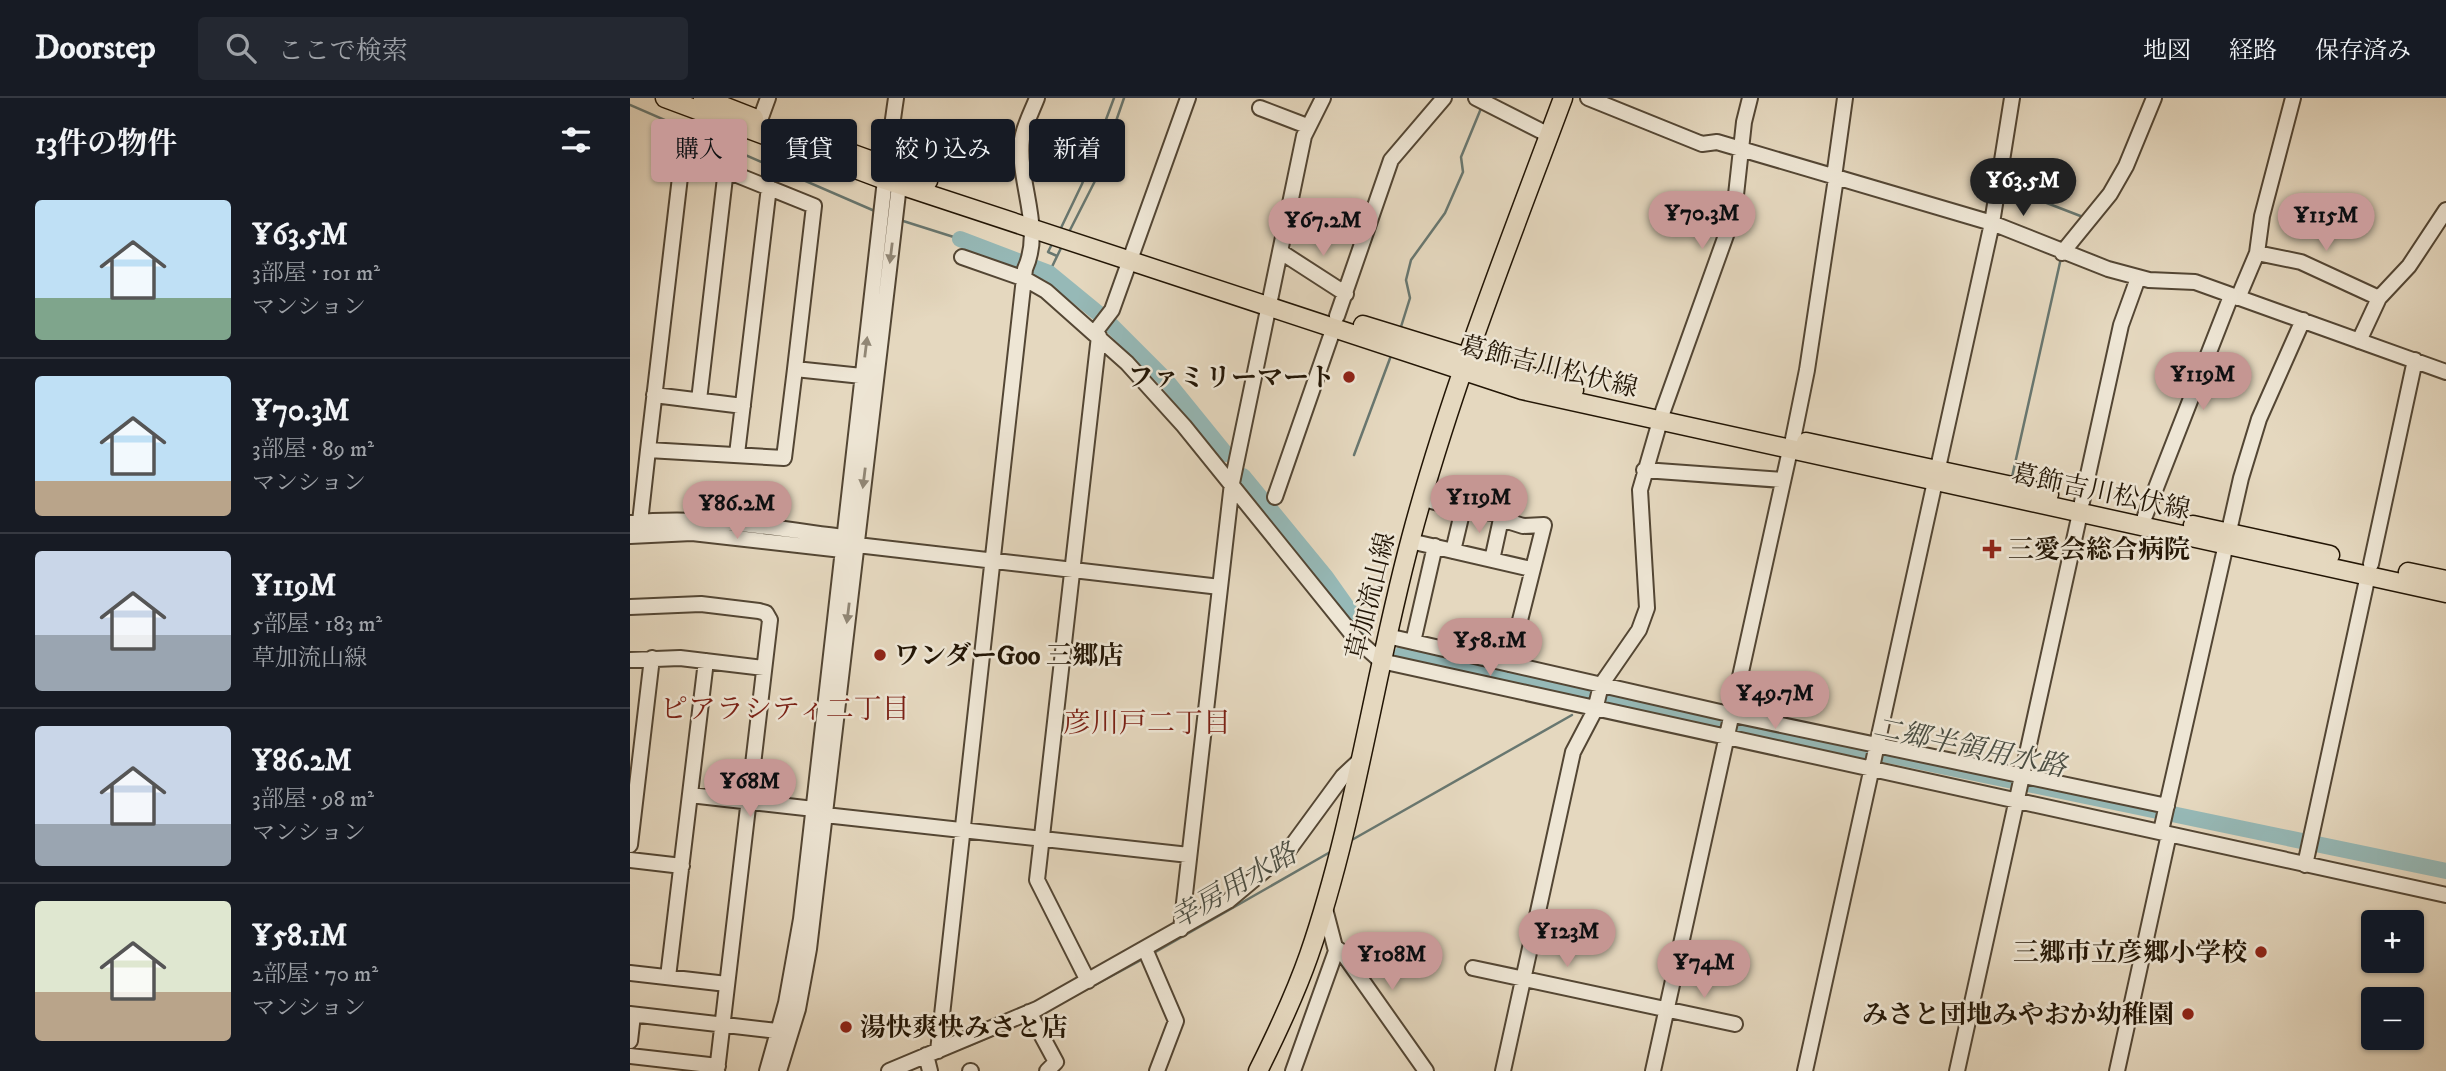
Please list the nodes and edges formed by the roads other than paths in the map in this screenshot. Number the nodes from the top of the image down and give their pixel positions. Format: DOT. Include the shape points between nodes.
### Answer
graph roads {
  1 [pos="666,98"];
  2 [pos="703,98"];
  3 [pos="768,98"];
  4 [pos="896,98"];
  5 [pos="1037,98"];
  6 [pos="1188,98"];
  7 [pos="1323,98"];
  8 [pos="1444,98"];
  9 [pos="1476,98"];
  10 [pos="1563,98"];
  11 [pos="1588,98"];
  12 [pos="1750,98"];
  13 [pos="1845,98"];
  14 [pos="2012,98"];
  15 [pos="2154,98"];
  16 [pos="2293,98"];
  17 [pos="1260,108"];
  18 [pos="895,119"];
  19 [pos="760,120"];
  20 [pos="1307,126"];
  21 [pos="1549,135"];
  22 [pos="1741,149"];
  23 [pos="871,169"];
  24 [pos="871,171"];
  25 [pos="1835,177"];
  26 [pos="747,178"];
  27 [pos="679,182"];
  28 [pos="724,182"];
  29 [pos="890,182"];
  30 [pos="891,182"];
  31 [pos="904,182"];
  32 [pos="769,187"];
  33 [pos="2446,210"];
  34 [pos="1031,221"];
  35 [pos="1992,223"];
  36 [pos="1281,252"];
  37 [pos="2062,253"];
  38 [pos="2258,253"];
  39 [pos="1132,255"];
  40 [pos="962,257"];
  41 [pos="1025,274"];
  42 [pos="2138,278"];
  43 [pos="1346,294"];
  44 [pos="2234,297"];
  45 [pos="2379,298"];
  46 [pos="1271,301"];
  47 [pos="2303,320"];
  48 [pos="1335,322"];
  49 [pos="1102,325"];
  50 [pos="2359,341"];
  51 [pos="2415,360"];
  52 [pos="1465,366"];
  53 [pos="795,369"];
  54 [pos="2446,372"];
  55 [pos="862,376"];
  56 [pos="654,396"];
  57 [pos="699,400"];
  58 [pos="743,405"];
  59 [pos="1661,416"];
  60 [pos="1791,444"];
  61 [pos="648,450"];
  62 [pos="737,454"];
  63 [pos="1644,471"];
  64 [pos="1937,476"];
  65 [pos="1782,480"];
  66 [pos="1231,483"];
  67 [pos="1275,497"];
  68 [pos="1422,498"];
  69 [pos="2081,507"];
  70 [pos="1462,509"];
  71 [pos="2144,516"];
  72 [pos="1501,519"];
  73 [pos="635,523"];
  74 [pos="630,536"];
  75 [pos="2227,538"];
  76 [pos="1410,541"];
  77 [pos="848,544"];
  78 [pos="1435,547"];
  79 [pos="1453,551"];
  80 [pos="1492,560"];
  81 [pos="992,561"];
  82 [pos="1531,569"];
  83 [pos="2370,569"];
  84 [pos="1072,570"];
  85 [pos="2446,580"];
  86 [pos="1220,587"];
  87 [pos="2446,593"];
  88 [pos="630,607"];
  89 [pos="1391,640"];
  90 [pos="1413,642"];
  91 [pos="652,658"];
  92 [pos="630,660"];
  93 [pos="706,661"];
  94 [pos="1381,661"];
  95 [pos="1469,662"];
  96 [pos="1510,664"];
  97 [pos="764,668"];
  98 [pos="1598,698"];
  99 [pos="1728,724"];
  100 [pos="1876,755"];
  101 [pos="1358,762"];
  102 [pos="2019,786"];
  103 [pos="690,795"];
  104 [pos="632,802"];
  105 [pos="748,802"];
  106 [pos="819,812"];
  107 [pos="2165,821"];
  108 [pos="961,831"];
  109 [pos="1041,841"];
  110 [pos="630,845"];
  111 [pos="1189,855"];
  112 [pos="630,860"];
  113 [pos="2305,865"];
  114 [pos="682,866"];
  115 [pos="2446,895"];
  116 [pos="1324,905"];
  117 [pos="1181,929"];
  118 [pos="1335,947"];
  119 [pos="1148,954"];
  120 [pos="1473,968"];
  121 [pos="630,973"];
  122 [pos="668,977"];
  123 [pos="1524,978"];
  124 [pos="1088,981"];
  125 [pos="727,984"];
  126 [pos="1666,1010"];
  127 [pos="631,1015"];
  128 [pos="1031,1016"];
  129 [pos="1735,1024"];
  130 [pos="722,1025"];
  131 [pos="785,1032"];
  132 [pos="630,1041"];
  133 [pos="630,1056"];
  134 [pos="929,1063"];
  135 [pos="717,1068"];
  136 [pos="767,1071"];
  137 [pos="779,1071"];
  138 [pos="889,1071"];
  139 [pos="1047,1071"];
  140 [pos="1157,1071"];
  141 [pos="1258,1071"];
  142 [pos="1293,1071"];
  143 [pos="1426,1071"];
  144 [pos="1503,1071"];
  145 [pos="1653,1071"];
  146 [pos="1805,1071"];
  147 [pos="1957,1071"];
  148 [pos="2117,1071"];
  1 -- 24 [label="main road, 葛飾吉川松伏線"];
  2 -- 19 [label="main road, 葛飾吉川松伏線"];
  3 -- 19 [label="street"];
  4 -- 18 [label="street"];
  5 -- 34 [label="street" via="1022,139"];
  6 -- 39 [label="street"];
  7 -- 20 [label="street"];
  8 -- 43 [label="street" via="1391,160"];
  9 -- 21 [label="street"];
  10 -- 21 [label="main road, 草加流山線"];
  11 -- 22 [label="street" via="1702,144 1717,142"];
  12 -- 22 [label="street"];
  13 -- 25 [label="street"];
  14 -- 35 [label="street"];
  15 -- 37 [label="street" via="2110,194"];
  16 -- 38 [label="street" via="2262,216"];
  17 -- 20 [label="street"];
  19 -- 23 [label="main road, 葛飾吉川松伏線"];
  20 -- 36 [label="street"];
  21 -- 52 [label="main road, 草加流山線"];
  22 -- 25 [label="street"];
  22 -- 59 [label="street" via="1734,213"];
  25 -- 35 [label="street"];
  25 -- 60 [label="street" via="1807,370"];
  26 -- 32 [label="street"];
  27 -- 56 [label="street"];
  28 -- 57 [label="street"];
  55 -- 29 [label="street, one-way"];
  30 -- 77 [label="street, one-way"];
  31 -- 34 [label="main road, 葛飾吉川松伏線"];
  32 -- 53 [label="street" via="814,206"];
  32 -- 58 [label="street"];
  33 -- 45 [label="street" via="2409,266"];
  34 -- 39 [label="main road, 葛飾吉川松伏線"];
  34 -- 41 [label="street" via="1032,253"];
  35 -- 37 [label="street"];
  35 -- 64 [label="street"];
  36 -- 43 [label="street"];
  36 -- 46 [label="street"];
  37 -- 42 [label="street"];
  38 -- 44 [label="street"];
  38 -- 45 [label="street" via="2301,262"];
  39 -- 46 [label="main road, 葛飾吉川松伏線"];
  39 -- 49 [label="street"];
  40 -- 41 [label="street"];
  41 -- 49 [label="street" via="1059,301"];
  41 -- 81 [label="street"];
  42 -- 44 [label="street" via="2195,282"];
  42 -- 69 [label="street" via="2121,326"];
  43 -- 48 [label="street"];
  44 -- 47 [label="street"];
  44 -- 71 [label="street"];
  45 -- 50 [label="street"];
  46 -- 48 [label="main road, 葛飾吉川松伏線"];
  46 -- 66 [label="street"];
  47 -- 50 [label="street"];
  47 -- 75 [label="street" via="2259,419"];
  48 -- 52 [label="main road, 葛飾吉川松伏線"];
  48 -- 67 [label="street"];
  49 -- 66 [label="street"];
  49 -- 84 [label="street"];
  50 -- 51 [label="street"];
  51 -- 54 [label="street"];
  51 -- 83 [label="street"];
  52 -- 59 [label="main road, 葛飾吉川松伏線"];
  52 -- 68 [label="main road, 草加流山線"];
  53 -- 55 [label="street"];
  53 -- 62 [label="street" via="784,458"];
  55 -- 77 [label="street"];
  56 -- 57 [label="street"];
  56 -- 61 [label="street"];
  57 -- 58 [label="street"];
  58 -- 62 [label="street"];
  59 -- 60 [label="main road, 葛飾吉川松伏線"];
  59 -- 63 [label="street"];
  60 -- 64 [label="main road, 葛飾吉川松伏線"];
  60 -- 65 [label="street"];
  61 -- 62 [label="street"];
  61 -- 73 [label="street"];
  63 -- 65 [label="street"];
  63 -- 98 [label="street" via="1640,490 1647,608"];
  64 -- 69 [label="main road, 葛飾吉川松伏線"];
  64 -- 100 [label="street"];
  65 -- 99 [label="street"];
  66 -- 86 [label="street"];
  66 -- 94 [label="street" via="1356,639"];
  68 -- 70 [label="street"];
  68 -- 76 [label="main road, 草加流山線"];
  69 -- 71 [label="main road, 葛飾吉川松伏線"];
  69 -- 75 [label="main road, 葛飾吉川松伏線"];
  69 -- 102 [label="street"];
  70 -- 72 [label="street" via="1501,514"];
  70 -- 79 [label="street"];
  71 -- 75 [label="main road, 葛飾吉川松伏線"];
  72 -- 80 [label="street"];
  72 -- 82 [label="street" via="1523,526 1544,525"];
  73 -- 77 [label="street" via="736,523"];
  74 -- 77 [label="street" via="692,533"];
  75 -- 83 [label="main road, 葛飾吉川松伏線"];
  75 -- 107 [label="street"];
  76 -- 78 [label="street"];
  76 -- 89 [label="main road, 草加流山線"];
  77 -- 81 [label="street"];
  77 -- 106 [label="street"];
  78 -- 79 [label="street"];
  78 -- 90 [label="street"];
  79 -- 80 [label="street"];
  80 -- 82 [label="street"];
  81 -- 84 [label="street"];
  81 -- 108 [label="street"];
  82 -- 96 [label="street"];
  83 -- 85 [label="main road, 葛飾吉川松伏線"];
  83 -- 87 [label="main road, 葛飾吉川松伏線"];
  83 -- 113 [label="street"];
  84 -- 86 [label="street"];
  84 -- 109 [label="street"];
  86 -- 111 [label="street"];
  88 -- 97 [label="street" via="701,604 766,613 770,620"];
  89 -- 90 [label="street"];
  89 -- 94 [label="main road, 草加流山線"];
  89 -- 95 [label="street"];
  90 -- 96 [label="street"];
  91 -- 92 [label="street"];
  91 -- 93 [label="street"];
  91 -- 104 [label="street"];
  93 -- 97 [label="street"];
  93 -- 103 [label="street"];
  94 -- 98 [label="street"];
  94 -- 101 [label="main road, 草加流山線"];
  96 -- 98 [label="street"];
  97 -- 105 [label="street"];
  98 -- 99 [label="street"];
  98 -- 99 [label="street"];
  98 -- 123 [label="street" via="1573,752"];
  99 -- 100 [label="street"];
  99 -- 100 [label="street"];
  99 -- 126 [label="street"];
  100 -- 102 [label="street"];
  100 -- 102 [label="street"];
  100 -- 146 [label="street"];
  101 -- 116 [label="main road, 草加流山線"];
  101 -- 117 [label="street" via="1288,851 1228,901"];
  102 -- 107 [label="street"];
  102 -- 107 [label="street"];
  102 -- 147 [label="street"];
  103 -- 105 [label="street"];
  103 -- 114 [label="street"];
  104 -- 110 [label="street"];
  105 -- 106 [label="street"];
  105 -- 125 [label="street"];
  106 -- 108 [label="street"];
  106 -- 131 [label="street" via="809,949"];
  107 -- 113 [label="street"];
  107 -- 148 [label="street"];
  108 -- 109 [label="street"];
  108 -- 134 [label="street"];
  109 -- 111 [label="street"];
  109 -- 124 [label="street" via="1037,880"];
  111 -- 117 [label="street"];
  112 -- 114 [label="street"];
  113 -- 115 [label="street"];
  114 -- 122 [label="street"];
  116 -- 118 [label="street"];
  116 -- 141 [label="main road, 草加流山線" via="1292,997"];
  117 -- 119 [label="street"];
  118 -- 142 [label="street"];
  118 -- 143 [label="street"];
  119 -- 124 [label="street"];
  119 -- 140 [label="street" via="1176,1021"];
  120 -- 123 [label="street"];
  121 -- 122 [label="street"];
  122 -- 125 [label="street"];
  123 -- 126 [label="street"];
  123 -- 144 [label="street"];
  124 -- 128 [label="street"];
  125 -- 130 [label="street"];
  126 -- 129 [label="street"];
  126 -- 145 [label="street"];
  127 -- 130 [label="street"];
  127 -- 132 [label="street"];
  128 -- 134 [label="street"];
  128 -- 139 [label="street" via="1056,1062"];
  130 -- 131 [label="street"];
  130 -- 135 [label="street"];
  131 -- 136 [label="street"];
  131 -- 137 [label="street"];
  133 -- 135 [label="street"];
  134 -- 138 [label="street"];
}
